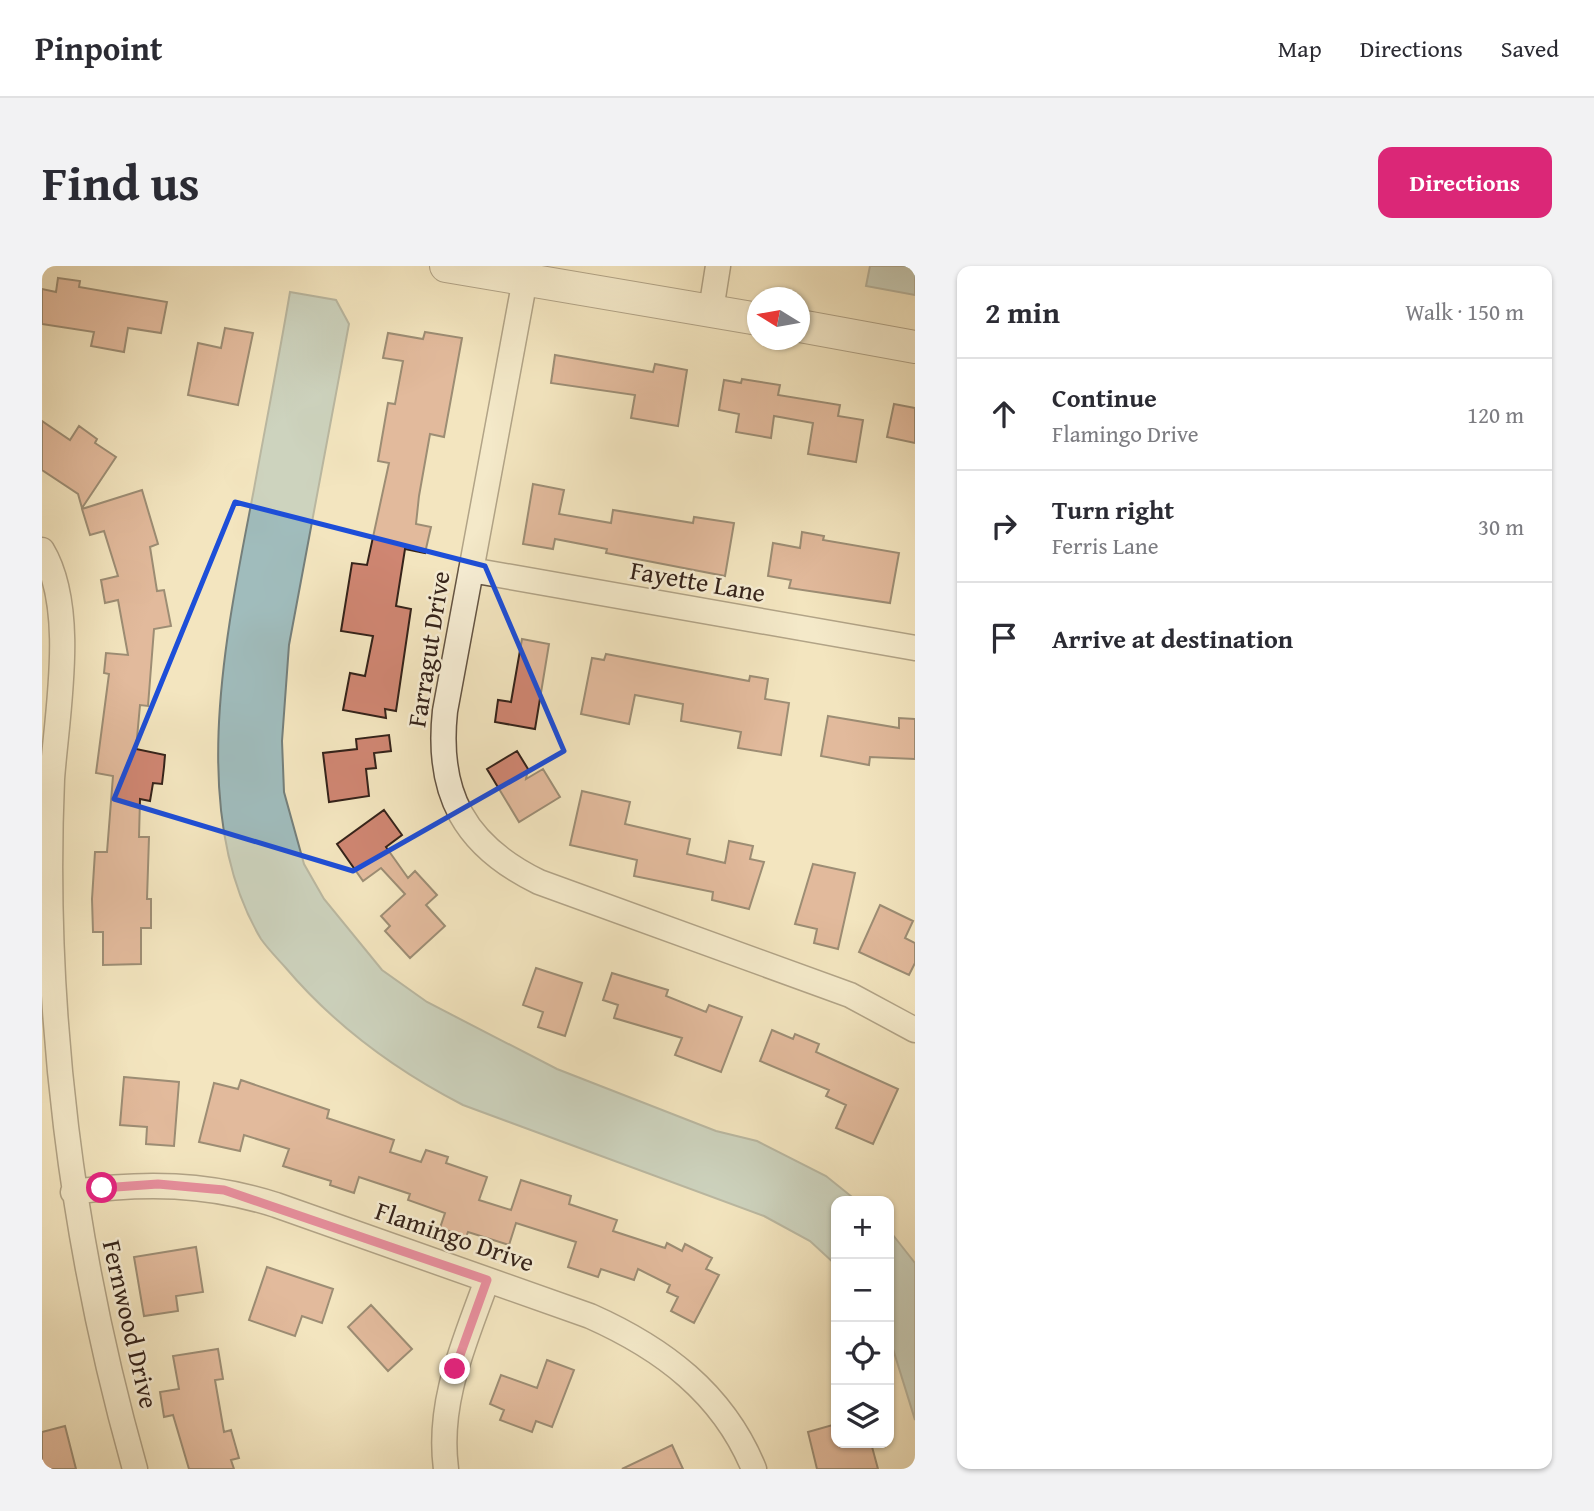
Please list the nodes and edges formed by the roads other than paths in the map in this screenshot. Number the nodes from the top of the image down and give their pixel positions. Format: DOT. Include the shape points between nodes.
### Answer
graph roads {
  1 [pos="446,266"];
  2 [pos="718,266"];
  3 [pos="525,279"];
  4 [pos="711,310"];
  5 [pos="747,316"];
  6 [pos="810,328"];
  7 [pos="915,347"];
  8 [pos="42,550"];
  9 [pos="471,570"];
  10 [pos="915,648"];
  11 [pos="915,1030"];
  12 [pos="73,1192"];
  13 [pos="487,1280"];
  14 [pos="135,1469"];
  15 [pos="446,1469"];
  16 [pos="754,1469"];
  1 -- 3 [label="street"];
  2 -- 4 [label="street"];
  3 -- 4 [label="street"];
  3 -- 9 [label="street, Farragut Drive"];
  4 -- 5 [label="street"];
  6 -- 7 [label="street"];
  8 -- 12 [label="street, Fernwood Drive" via="58,585 61,611 51,790 51,930 58,1057"];
  9 -- 10 [label="street, Fayette Lane"];
  9 -- 11 [label="street, Farragut Drive" via="442,750 453,799 476,837 501,862 539,882 850,995"];
  12 -- 13 [label="street, Flamingo Drive" via="158,1184 224,1190"];
  12 -- 14 [label="street, Fernwood Drive" via="100,1330"];
  13 -- 15 [label="street" via="448,1392 443,1434"];
  13 -- 16 [label="street, Flamingo Drive" via="611,1325 674,1362 726,1418"];
}
